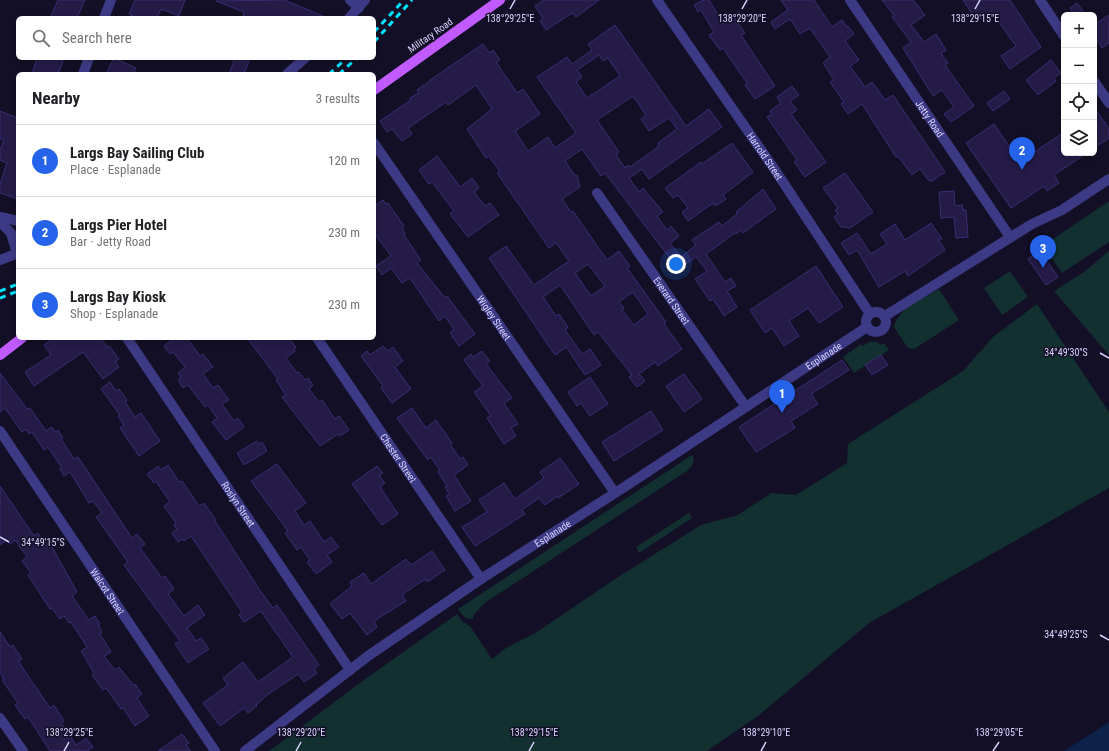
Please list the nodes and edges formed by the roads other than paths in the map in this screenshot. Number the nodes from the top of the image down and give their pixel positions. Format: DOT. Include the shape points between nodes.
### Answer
graph roads {
  1 [pos="111,0"];
  2 [pos="350,0"];
  3 [pos="500,0"];
  4 [pos="657,0"];
  5 [pos="850,0"];
  6 [pos="1040,0"];
  7 [pos="362,4"];
  8 [pos="105,16"];
  9 [pos="350,16"];
  10 [pos="1061,32"];
  11 [pos="88,60"];
  12 [pos="303,60"];
  13 [pos="84,72"];
  14 [pos="289,72"];
  15 [pos="1096,84"];
  16 [pos="376,89"];
  17 [pos="1109,103"];
  18 [pos="376,146"];
  19 [pos="1109,179"];
  20 [pos="597,194"];
  21 [pos="0,217"];
  22 [pos="16,221"];
  23 [pos="0,222"];
  24 [pos="1010,237"];
  25 [pos="16,250"];
  26 [pos="16,253"];
  27 [pos="0,260"];
  28 [pos="870,314"];
  29 [pos="885,316"];
  30 [pos="867,327"];
  31 [pos="19,340"];
  32 [pos="128,340"];
  33 [pos="318,340"];
  34 [pos="0,355"];
  35 [pos="746,407"];
  36 [pos="0,431"];
  37 [pos="615,493"];
  38 [pos="481,579"];
  39 [pos="350,670"];
  40 [pos="0,718"];
  41 [pos="22,751"];
  42 [pos="215,751"];
  43 [pos="245,751"];
  1 -- 8 [label="street"];
  2 -- 7 [label="street"];
  3 -- 16 [label="main road, Military Road"];
  4 -- 28 [label="street, Harrold Street" via="775,170"];
  5 -- 24 [label="street, Jetty Road"];
  6 -- 10 [label="street"];
  7 -- 9 [label="street"];
  11 -- 13 [label="street"];
  12 -- 14 [label="street"];
  15 -- 17 [label="street"];
  18 -- 37 [label="street, Wigley Street"];
  19 -- 24 [label="street" via="1062,210"];
  20 -- 35 [label="street, Everard Street"];
  21 -- 22 [label="street"];
  23 -- 25 [label="street" via="10,233"];
  24 -- 29 [label="street"];
  26 -- 27 [label="street"];
  28 -- 29 [label="street" via="879,312"];
  28 -- 30 [label="street" via="866,319"];
  29 -- 30 [label="street" via="886,325 881,332 874,332"];
  30 -- 35 [label="street, Esplanade"];
  31 -- 34 [label="main road"];
  32 -- 39 [label="street, Roslyn Street"];
  33 -- 38 [label="street, Chester Street"];
  35 -- 37 [label="street, Esplanade"];
  36 -- 42 [label="street, Walcot Street"];
  37 -- 38 [label="street, Esplanade"];
  38 -- 39 [label="street, Esplanade"];
  39 -- 43 [label="street, Esplanade"];
  40 -- 41 [label="street"];
}
